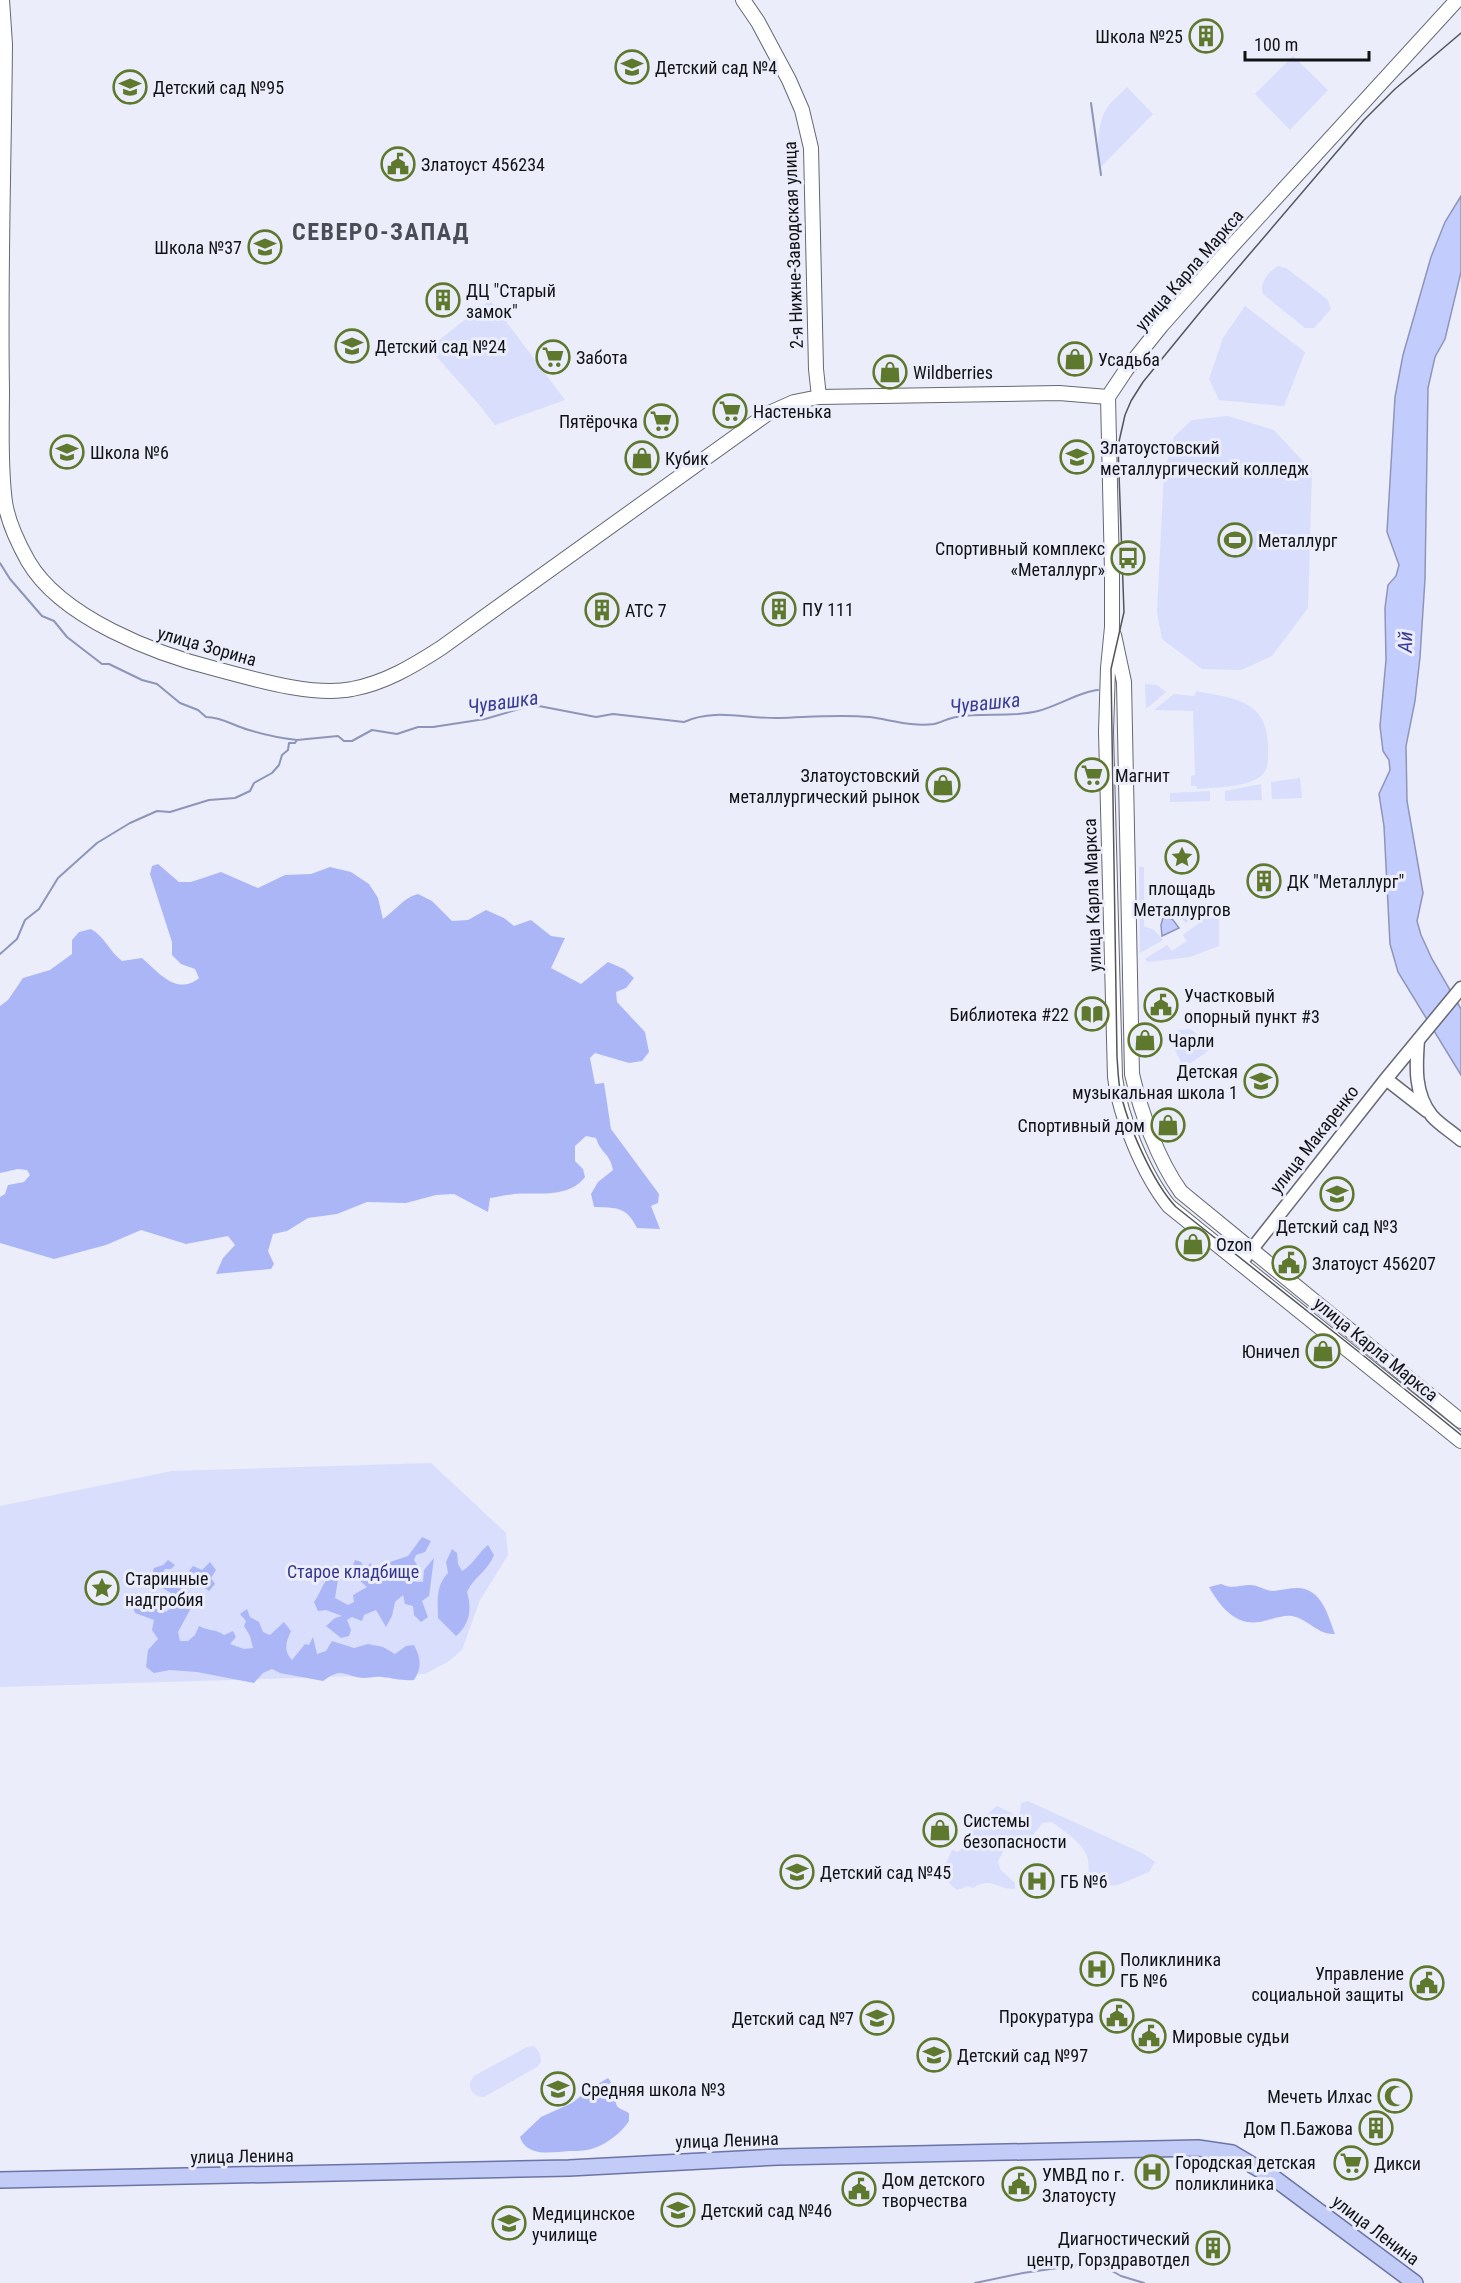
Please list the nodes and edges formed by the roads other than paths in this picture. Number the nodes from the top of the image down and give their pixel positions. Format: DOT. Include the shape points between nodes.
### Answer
graph roads {
  1 [pos="2,0"];
  2 [pos="743,0"];
  3 [pos="1456,0"];
  4 [pos="819,397"];
  5 [pos="1108,397"];
  6 [pos="1112,627"];
  7 [pos="1461,988"];
  8 [pos="1421,1037"];
  9 [pos="1386,1078"];
  10 [pos="1432,1116"];
  11 [pos="1461,1140"];
  12 [pos="1251,1248"];
  13 [pos="1241,1263"];
  14 [pos="1461,1421"];
  15 [pos="1461,1441"];
  16 [pos="0,2180"];
  17 [pos="1414,2283"];
  1 -- 4 [label="main road, улица Зорина" via="5,44 0,334 3,471 10,525 35,571 68,603 96,622 157,652 253,679 322,691 351,689 406,671 767,414 794,402"];
  2 -- 4 [label="main road, 2-я Нижне-Заводская улица" via="789,80 802,110 811,148"];
  3 -- 5 [label="main road, улица Карла Маркса" via="1178,307"];
  4 -- 5 [label="main road, улица Зорина" via="1059,393"];
  5 -- 6 [label="main road, улица Карла Маркса"];
  6 -- 12 [label="main road, улица Карла Маркса" via="1124,682 1132,1074 1169,1175 1181,1192"];
  6 -- 13 [label="main road, улица Карла Маркса" via="1106,732 1117,1092 1157,1191 1169,1206"];
  7 -- 8 [label="street, улица Макаренко"];
  8 -- 9 [label="street, улица Макаренко"];
  8 -- 10 [label="street" via="1417,1078 1421,1097"];
  9 -- 10 [label="street"];
  9 -- 12 [label="street, улица Макаренко"];
  10 -- 11 [label="street"];
  12 -- 13 [label="street, улица Макаренко"];
  12 -- 14 [label="main road, улица Карла Маркса"];
  13 -- 15 [label="main road, улица Карла Маркса"];
  16 -- 17 [label="main road, улица Ленина" via="493,2170 778,2157 1198,2148 1232,2153 1252,2164"];
}
